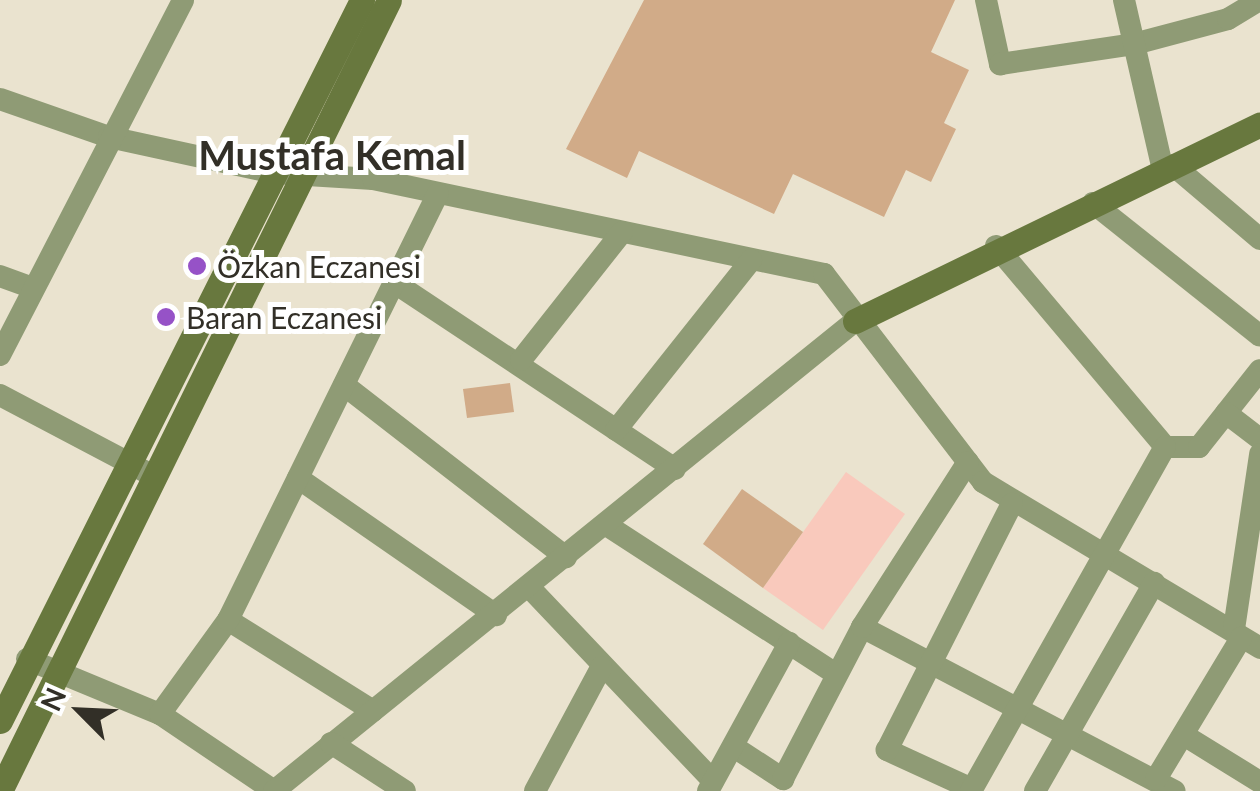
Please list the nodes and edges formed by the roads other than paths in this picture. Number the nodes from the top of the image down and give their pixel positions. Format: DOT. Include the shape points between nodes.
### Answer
graph roads {
  1 [pos="183,0"];
  2 [pos="362,0"];
  3 [pos="389,0"];
  4 [pos="986,0"];
  5 [pos="1124,0"];
  6 [pos="1260,0"];
  7 [pos="1134,44"];
  8 [pos="0,99"];
  9 [pos="1257,130"];
  10 [pos="109,137"];
  11 [pos="1168,167"];
  12 [pos="286,174"];
  13 [pos="438,194"];
  14 [pos="1093,203"];
  15 [pos="622,232"];
  16 [pos="1260,238"];
  17 [pos="996,246"];
  18 [pos="751,260"];
  19 [pos="0,276"];
  20 [pos="394,283"];
  21 [pos="33,288"];
  22 [pos="854,321"];
  23 [pos="1260,336"];
  24 [pos="0,356"];
  25 [pos="521,360"];
  26 [pos="1260,370"];
  27 [pos="344,385"];
  28 [pos="0,395"];
  29 [pos="1226,413"];
  30 [pos="616,430"];
  31 [pos="1260,439"];
  32 [pos="1165,447"];
  33 [pos="1260,454"];
  34 [pos="128,462"];
  35 [pos="968,462"];
  36 [pos="675,469"];
  37 [pos="152,475"];
  38 [pos="298,478"];
  39 [pos="1012,504"];
  40 [pos="608,526"];
  41 [pos="1103,553"];
  42 [pos="566,557"];
  43 [pos="1154,583"];
  44 [pos="530,588"];
  45 [pos="496,615"];
  46 [pos="228,620"];
  47 [pos="862,628"];
  48 [pos="1245,639"];
  49 [pos="789,644"];
  50 [pos="27,659"];
  51 [pos="931,660"];
  52 [pos="601,668"];
  53 [pos="54,674"];
  54 [pos="836,674"];
  55 [pos="1022,707"];
  56 [pos="374,711"];
  57 [pos="160,714"];
  58 [pos="0,721"];
  59 [pos="1063,734"];
  60 [pos="1187,736"];
  61 [pos="331,742"];
  62 [pos="734,747"];
  63 [pos="1260,782"];
  64 [pos="780,785"];
  65 [pos="1165,785"];
  66 [pos="711,786"];
  67 [pos="971,790"];
  68 [pos="0,791"];
  69 [pos="405,791"];
  70 [pos="535,791"];
  71 [pos="1035,791"];
  1 -- 10 [label="street"];
  2 -- 12 [label="street"];
  3 -- 12 [label="street"];
  4 -- 7 [label="street" via="1000,64"];
  5 -- 7 [label="street"];
  6 -- 7 [label="street" via="1228,19"];
  7 -- 11 [label="street"];
  8 -- 10 [label="street"];
  9 -- 11 [label="street"];
  10 -- 12 [label="street"];
  10 -- 21 [label="street"];
  11 -- 14 [label="street"];
  11 -- 16 [label="street"];
  12 -- 13 [label="street"];
  12 -- 34 [label="street"];
  12 -- 37 [label="street"];
  13 -- 15 [label="street"];
  13 -- 20 [label="street"];
  14 -- 17 [label="street"];
  14 -- 23 [label="street"];
  15 -- 18 [label="street"];
  15 -- 25 [label="street"];
  17 -- 22 [label="street"];
  17 -- 32 [label="street"];
  18 -- 22 [label="street" via="824,274"];
  18 -- 30 [label="street"];
  19 -- 21 [label="street"];
  20 -- 25 [label="street"];
  20 -- 27 [label="street"];
  21 -- 24 [label="street"];
  22 -- 35 [label="street"];
  22 -- 36 [label="street"];
  25 -- 30 [label="street"];
  26 -- 29 [label="street"];
  27 -- 38 [label="street"];
  27 -- 42 [label="street"];
  28 -- 34 [label="street"];
  29 -- 31 [label="street"];
  29 -- 32 [label="street" via="1199,446"];
  30 -- 36 [label="street"];
  32 -- 41 [label="street"];
  33 -- 48 [label="street"];
  34 -- 37 [label="street"];
  34 -- 50 [label="street"];
  35 -- 39 [label="street"];
  35 -- 47 [label="street"];
  36 -- 40 [label="street"];
  37 -- 53 [label="street"];
  38 -- 45 [label="street"];
  38 -- 46 [label="street"];
  39 -- 41 [label="street"];
  39 -- 51 [label="street"];
  40 -- 42 [label="street"];
  40 -- 49 [label="street"];
  41 -- 43 [label="street"];
  41 -- 55 [label="street"];
  42 -- 44 [label="street"];
  43 -- 48 [label="street"];
  43 -- 59 [label="street"];
  44 -- 45 [label="street"];
  44 -- 52 [label="street"];
  45 -- 56 [label="street"];
  46 -- 56 [label="street"];
  46 -- 57 [label="street"];
  47 -- 51 [label="street"];
  47 -- 54 [label="street"];
  48 -- 60 [label="street"];
  49 -- 54 [label="street"];
  49 -- 62 [label="street"];
  50 -- 53 [label="street"];
  50 -- 58 [label="street"];
  51 -- 55 [label="street"];
  51 -- 67 [label="street" via="887,750"];
  52 -- 66 [label="street"];
  52 -- 70 [label="street"];
  53 -- 57 [label="street"];
  53 -- 68 [label="street"];
  54 -- 64 [label="street"];
  55 -- 59 [label="street"];
  55 -- 67 [label="street"];
  56 -- 61 [label="street"];
  57 -- 61 [label="street" via="274,791"];
  59 -- 65 [label="street"];
  59 -- 71 [label="street"];
  60 -- 63 [label="street"];
  60 -- 65 [label="street"];
  61 -- 69 [label="street"];
  62 -- 64 [label="street"];
  62 -- 66 [label="street"];
}
